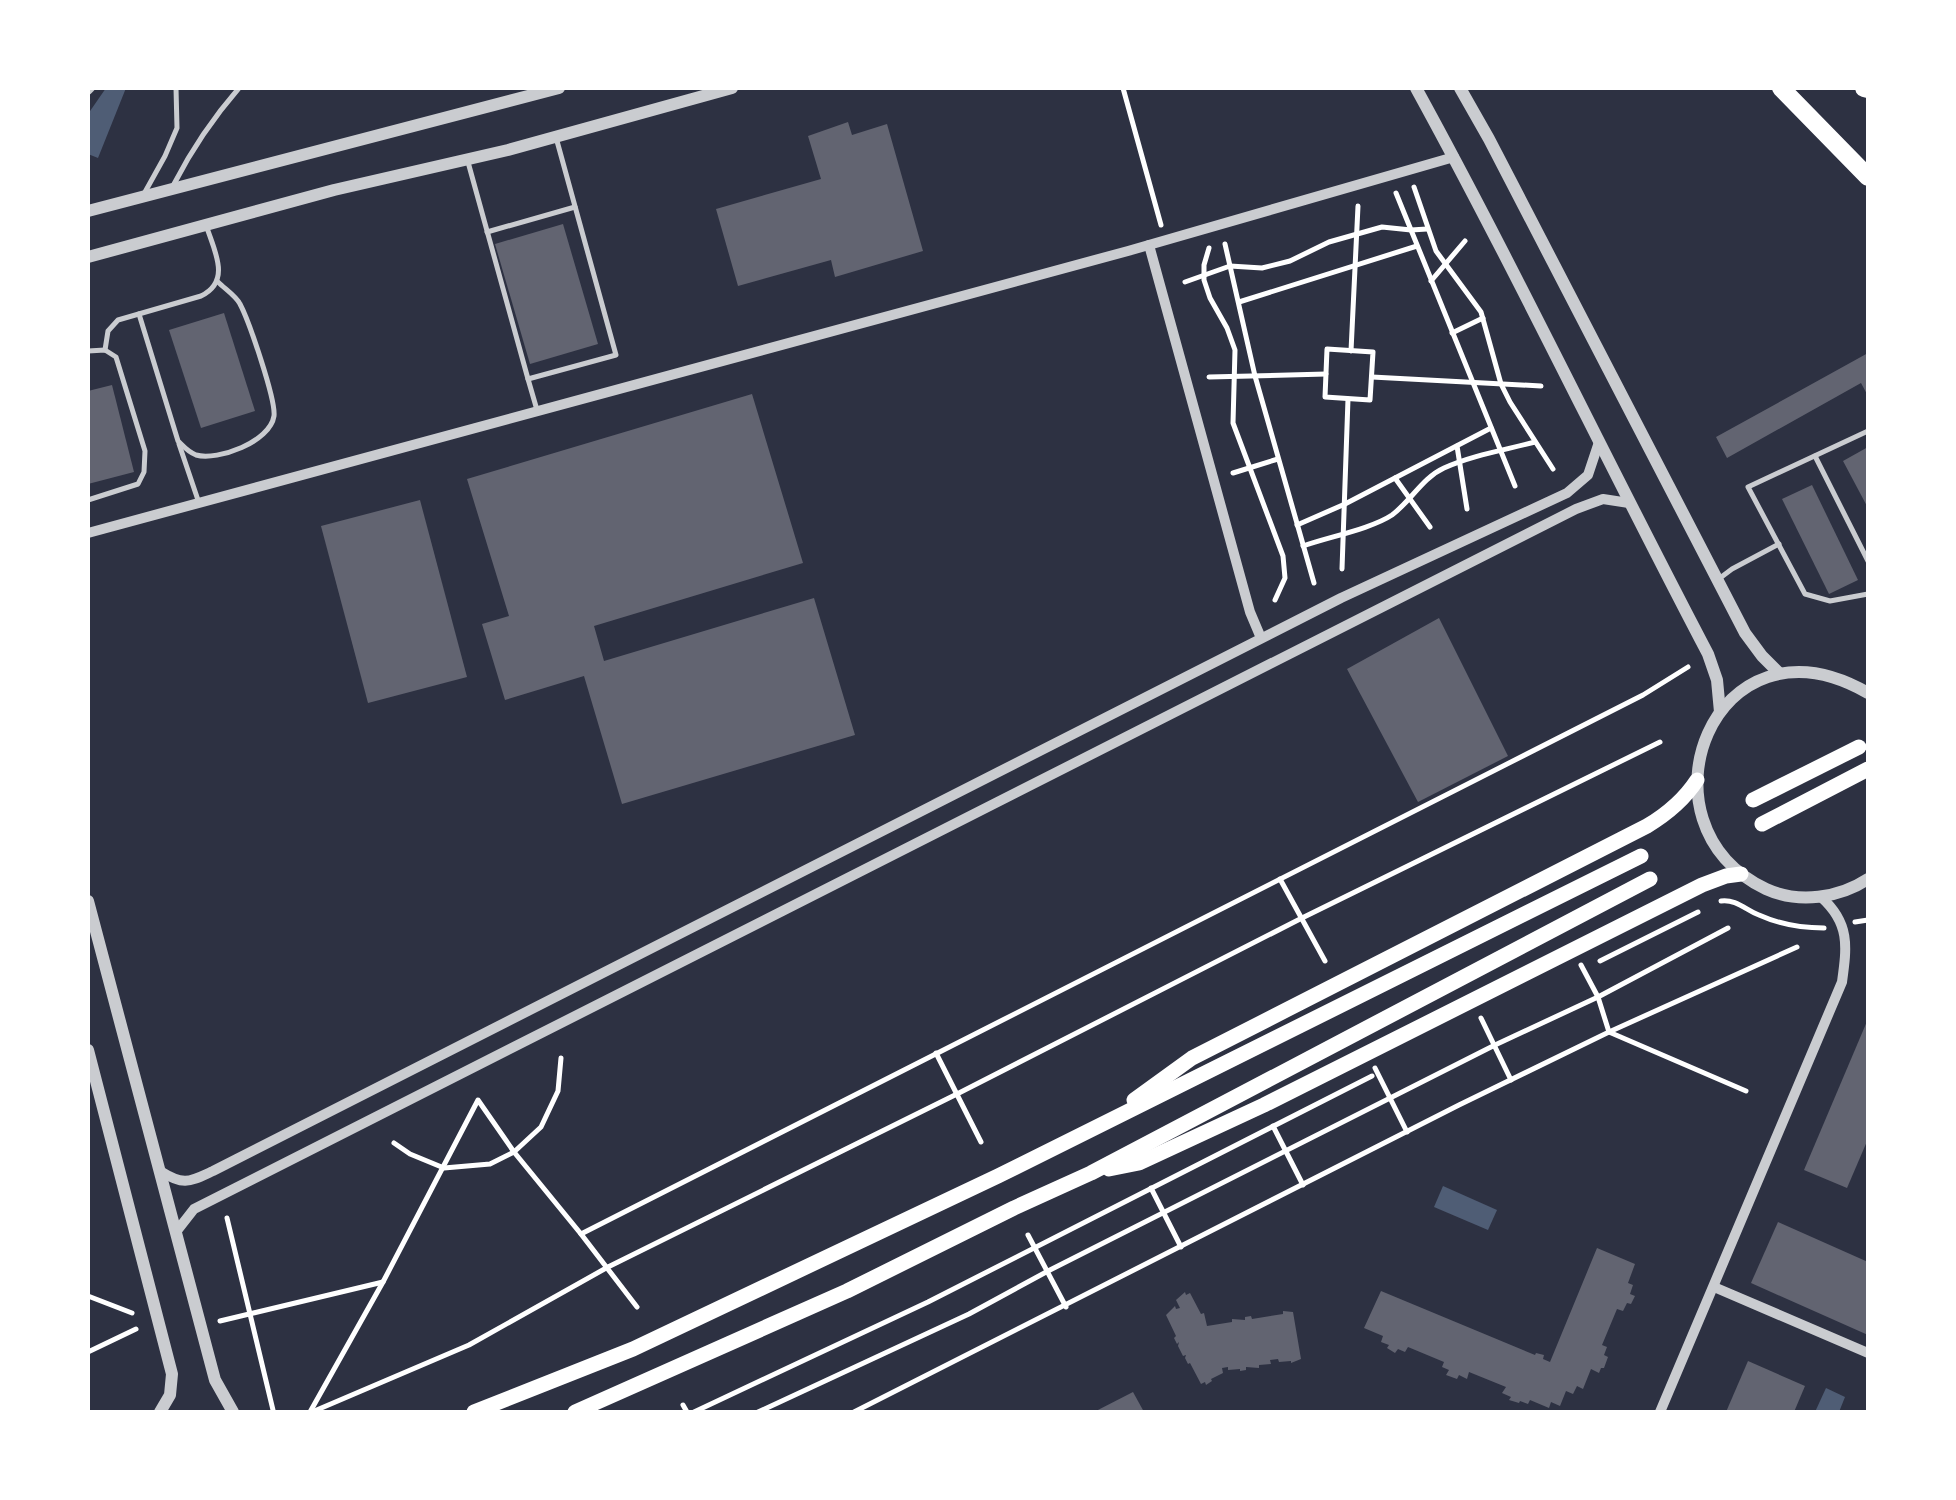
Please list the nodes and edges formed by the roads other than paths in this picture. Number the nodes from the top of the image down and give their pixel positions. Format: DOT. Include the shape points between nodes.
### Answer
graph roads {
  1 [pos="176,88"];
  2 [pos="239,88"];
  3 [pos="558,88"];
  4 [pos="732,88"];
  5 [pos="1416,88"];
  6 [pos="1460,88"];
  7 [pos="1781,88"];
  8 [pos="555,136"];
  9 [pos="1454,157"];
  10 [pos="467,159"];
  11 [pos="1868,177"];
  12 [pos="171,190"];
  13 [pos="142,198"];
  14 [pos="575,207"];
  15 [pos="88,212"];
  16 [pos="206,224"];
  17 [pos="487,232"];
  18 [pos="1149,245"];
  19 [pos="88,257"];
  20 [pos="218,282"];
  21 [pos="139,314"];
  22 [pos="105,350"];
  23 [pos="88,351"];
  24 [pos="528,379"];
  25 [pos="537,411"];
  26 [pos="1868,431"];
  27 [pos="178,441"];
  28 [pos="1599,442"];
  29 [pos="1815,456"];
  30 [pos="88,500"];
  31 [pos="199,502"];
  32 [pos="1629,504"];
  33 [pos="88,533"];
  34 [pos="1779,544"];
  35 [pos="1868,561"];
  36 [pos="1717,580"];
  37 [pos="1868,594"];
  38 [pos="1261,638"];
  39 [pos="1778,672"];
  40 [pos="1868,694"];
  41 [pos="1720,712"];
  42 [pos="1859,746"];
  43 [pos="1868,769"];
  44 [pos="1697,780"];
  45 [pos="1754,800"];
  46 [pos="1762,824"];
  47 [pos="1641,856"];
  48 [pos="1741,874"];
  49 [pos="1650,879"];
  50 [pos="1867,882"];
  51 [pos="1821,897"];
  52 [pos="88,901"];
  53 [pos="88,1050"];
  54 [pos="1122,1113"];
  55 [pos="160,1171"];
  56 [pos="1091,1173"];
  57 [pos="176,1232"];
  58 [pos="1714,1287"];
  59 [pos="1868,1353"];
  60 [pos="160,1412"];
  61 [pos="233,1412"];
  62 [pos="474,1412"];
  63 [pos="575,1412"];
  64 [pos="1660,1412"];
  1 -- 13 [label="lane" via="177,128"];
  2 -- 12 [label="lane"];
  3 -- 12 [label="street"];
  4 -- 8 [label="street"];
  5 -- 9 [label="street"];
  6 -- 36 [label="street"];
  7 -- 11 [label="highway"];
  8 -- 10 [label="street"];
  8 -- 14 [label="lane"];
  9 -- 18 [label="street"];
  9 -- 28 [label="street"];
  10 -- 16 [label="street"];
  10 -- 17 [label="lane"];
  12 -- 13 [label="street"];
  13 -- 15 [label="street"];
  14 -- 17 [label="lane"];
  14 -- 24 [label="lane" via="616,355"];
  16 -- 19 [label="street"];
  16 -- 20 [label="lane"];
  17 -- 24 [label="lane"];
  18 -- 25 [label="street"];
  18 -- 38 [label="street"];
  20 -- 21 [label="lane" via="201,296"];
  20 -- 27 [label="lane" via="239,302 274,414 256,442 227,452 202,456"];
  21 -- 22 [label="lane" via="118,320"];
  21 -- 27 [label="lane"];
  22 -- 23 [label="lane"];
  22 -- 30 [label="lane" via="116,357 146,451 144,472 138,484"];
  24 -- 25 [label="lane"];
  25 -- 31 [label="street"];
  26 -- 29 [label="lane"];
  27 -- 31 [label="lane"];
  28 -- 32 [label="street"];
  28 -- 38 [label="street" via="1588,475 1568,492"];
  29 -- 34 [label="lane" via="1748,487"];
  29 -- 35 [label="lane"];
  31 -- 33 [label="street"];
  32 -- 41 [label="street" via="1708,654"];
  32 -- 57 [label="street" via="1603,500 1559,518 194,1209"];
  34 -- 36 [label="lane"];
  34 -- 37 [label="lane" via="1805,594 1830,601"];
  36 -- 39 [label="street" via="1744,633"];
  38 -- 55 [label="street" via="213,1171 188,1182"];
  39 -- 40 [label="street" via="1829,677"];
  39 -- 41 [label="street" via="1745,688"];
  41 -- 44 [label="street"];
  42 -- 45 [label="main road"];
  43 -- 46 [label="main road"];
  44 -- 48 [label="street" via="1709,833"];
  44 -- 54 [label="main road" via="1666,815 1192,1058"];
  47 -- 54 [label="main road"];
  48 -- 51 [label="street" via="1778,894"];
  48 -- 56 [label="main road" via="1702,885 1139,1163"];
  49 -- 56 [label="main road"];
  50 -- 51 [label="street"];
  51 -- 58 [label="street" via="1843,925 1842,982"];
  52 -- 55 [label="street"];
  53 -- 60 [label="street" via="172,1374"];
  54 -- 62 [label="main road" via="633,1349"];
  55 -- 57 [label="street"];
  56 -- 63 [label="main road"];
  57 -- 61 [label="street" via="215,1380"];
  58 -- 59 [label="street"];
  58 -- 64 [label="street"];
}
